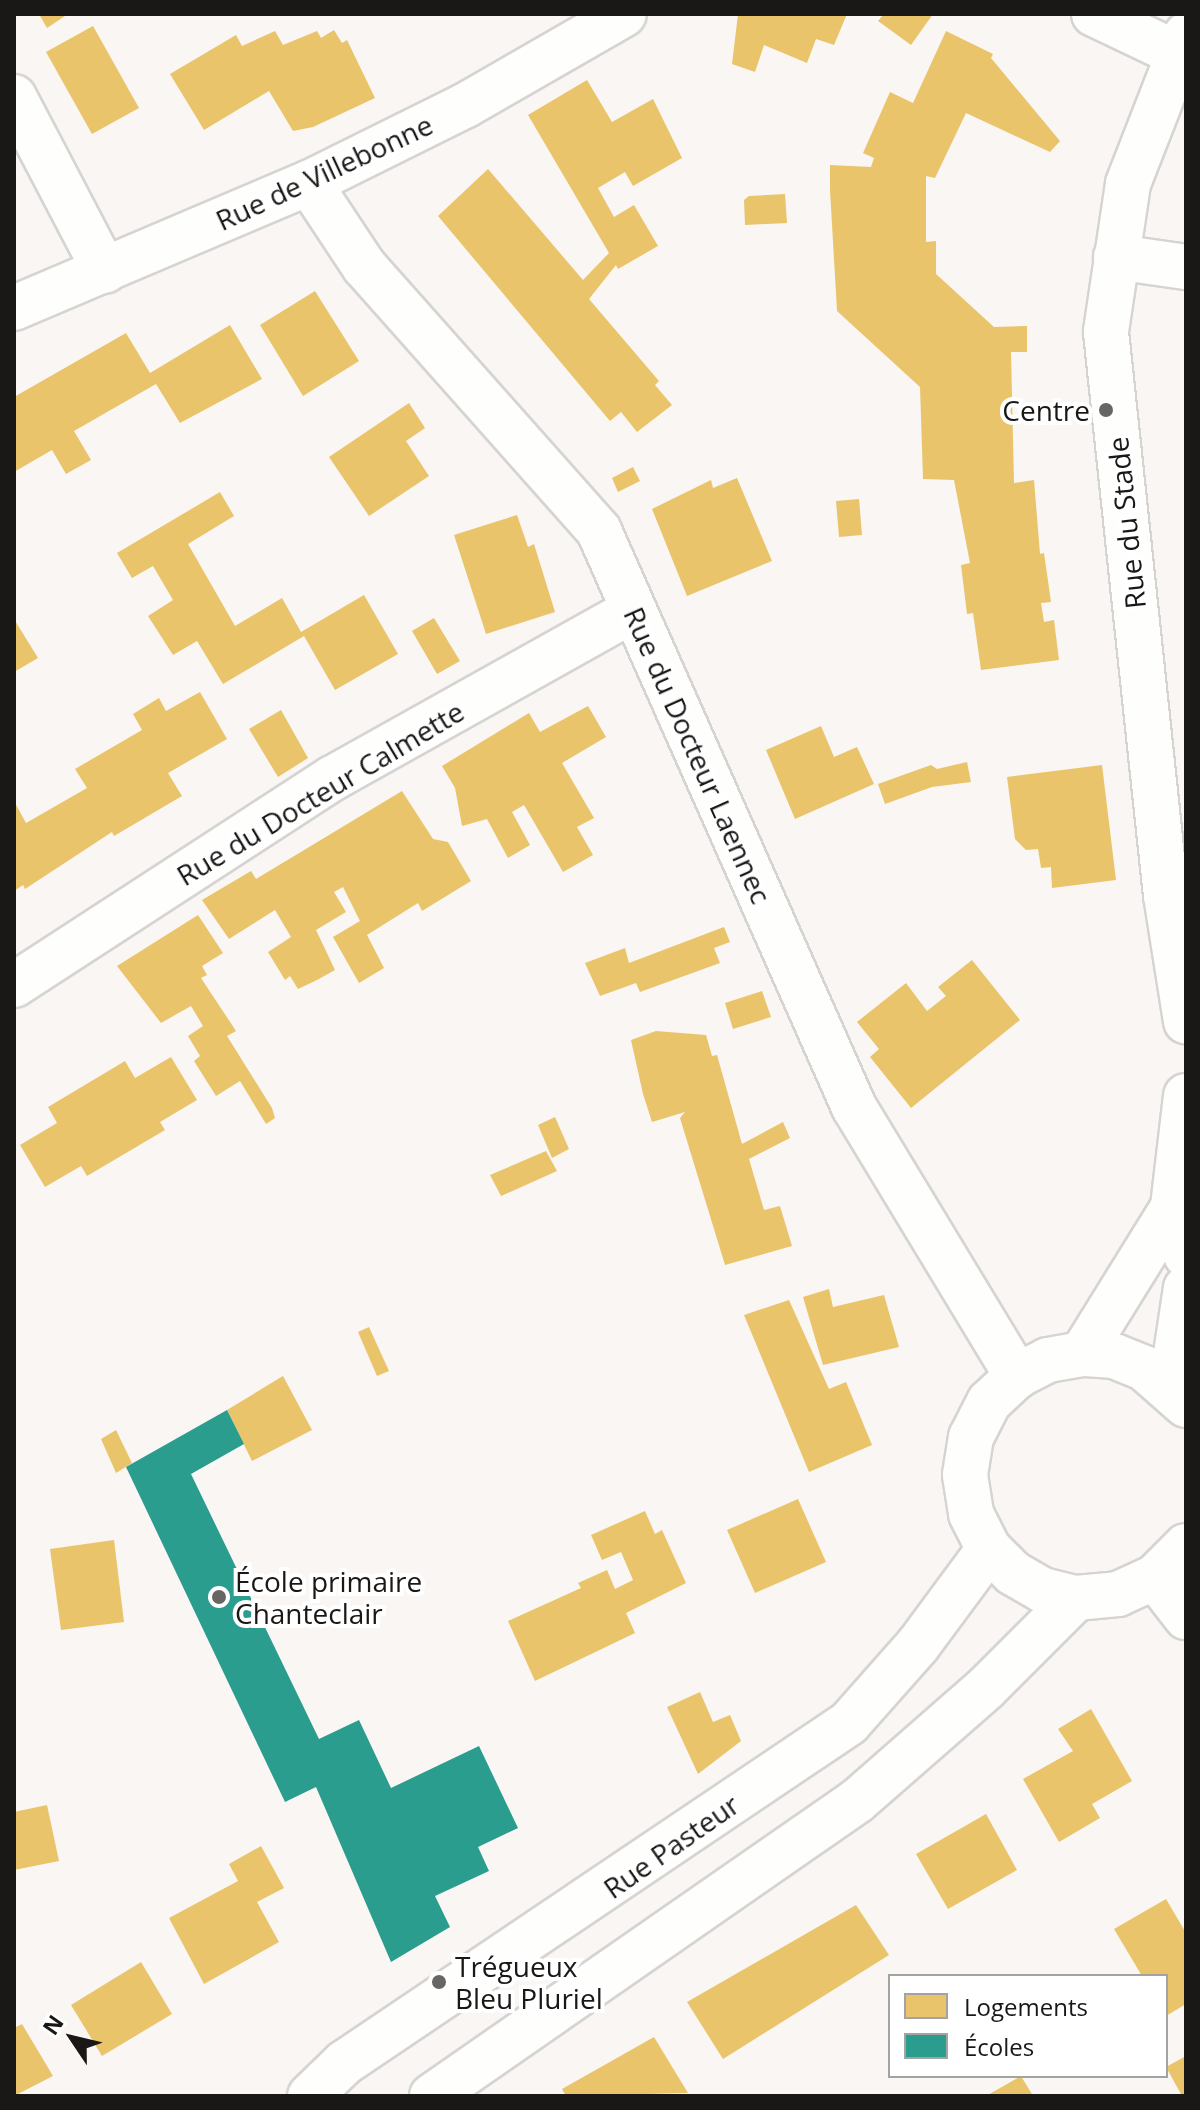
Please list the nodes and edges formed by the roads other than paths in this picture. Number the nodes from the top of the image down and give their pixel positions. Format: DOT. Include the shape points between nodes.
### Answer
graph roads {
  1 [pos="624,14"];
  2 [pos="1094,14"];
  3 [pos="1181,44"];
  4 [pos="14,97"];
  5 [pos="309,183"];
  6 [pos="1116,257"];
  7 [pos="1186,267"];
  8 [pos="105,271"];
  9 [pos="14,308"];
  10 [pos="632,611"];
  11 [pos="14,985"];
  12 [pos="1186,1021"];
  13 [pos="1186,1096"];
  14 [pos="1173,1207"];
  15 [pos="1186,1255"];
  16 [pos="1186,1288"];
  17 [pos="1082,1354"];
  18 [pos="1017,1376"];
  19 [pos="1178,1396"];
  20 [pos="1186,1546"];
  21 [pos="989,1549"];
  22 [pos="1155,1577"];
  23 [pos="1076,1598"];
  24 [pos="1186,1617"];
  25 [pos="310,2096"];
  26 [pos="432,2096"];
  1 -- 5 [label="street, Rue de Villebonne" via="466,105"];
  2 -- 3 [label="street"];
  3 -- 6 [label="street, Rue du Stade" via="1128,184"];
  4 -- 8 [label="street"];
  5 -- 8 [label="street, Rue de Villebonne"];
  5 -- 10 [label="street, Rue du Docteur Laennec" via="364,266 599,531"];
  6 -- 7 [label="street"];
  6 -- 12 [label="street, Rue du Stade" via="1106,332 1166,895"];
  8 -- 9 [label="street, Rue de Villebonne"];
  10 -- 11 [label="street, Rue du Docteur Calmette" via="333,778"];
  10 -- 18 [label="street, Rue du Docteur Laennec" via="854,1107"];
  13 -- 14 [label="street"];
  14 -- 15 [label="street"];
  14 -- 17 [label="street"];
  16 -- 19 [label="street"];
  17 -- 18 [label="street" via="1048,1360"];
  17 -- 19 [label="street" via="1114,1356 1144,1368"];
  18 -- 21 [label="street" via="989,1402 969,1450 965,1475 971,1514"];
  20 -- 22 [label="street"];
  21 -- 23 [label="street" via="1013,1573 1043,1590"];
  21 -- 25 [label="street, Rue Pasteur" via="918,1645 849,1723 344,2063"];
  22 -- 23 [label="street" via="1118,1594"];
  22 -- 24 [label="street"];
  23 -- 26 [label="street" via="986,1688 857,1801"];
}
